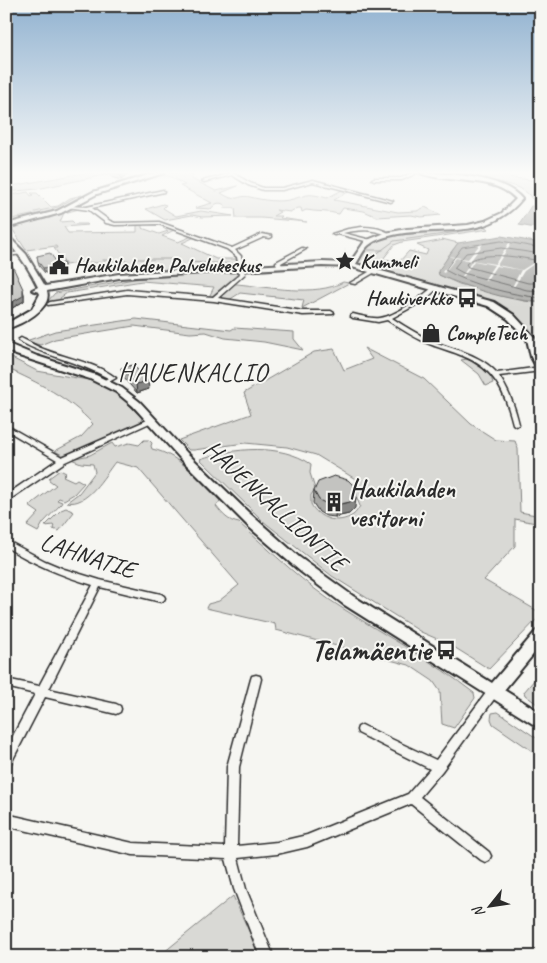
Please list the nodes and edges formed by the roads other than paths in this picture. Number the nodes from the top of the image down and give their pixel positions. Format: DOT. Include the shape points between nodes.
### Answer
graph roads {
  1 [pos="37,218"];
  2 [pos="104,218"];
  3 [pos="498,218"];
  4 [pos="6,225"];
  5 [pos="388,234"];
  6 [pos="6,236"];
  7 [pos="270,237"];
  8 [pos="6,240"];
  9 [pos="369,241"];
  10 [pos="304,249"];
  11 [pos="232,250"];
  12 [pos="18,254"];
  13 [pos="6,255"];
  14 [pos="390,262"];
  15 [pos="352,265"];
  16 [pos="280,266"];
  17 [pos="243,268"];
  18 [pos="375,271"];
  19 [pos="353,283"];
  20 [pos="436,287"];
  21 [pos="39,290"];
  22 [pos="214,299"];
  23 [pos="50,304"];
  24 [pos="331,314"];
  25 [pos="353,316"];
  26 [pos="388,318"];
  27 [pos="6,325"];
  28 [pos="22,340"];
  29 [pos="6,346"];
  30 [pos="541,369"];
  31 [pos="495,375"];
  32 [pos="105,382"];
  33 [pos="152,420"];
  34 [pos="516,424"];
  35 [pos="6,427"];
  36 [pos="62,460"];
  37 [pos="6,499"];
  38 [pos="6,543"];
  39 [pos="98,583"];
  40 [pos="161,598"];
  41 [pos="541,635"];
  42 [pos="256,680"];
  43 [pos="6,683"];
  44 [pos="493,692"];
  45 [pos="42,693"];
  46 [pos="116,709"];
  47 [pos="541,722"];
  48 [pos="362,730"];
  49 [pos="6,761"];
  50 [pos="438,768"];
  51 [pos="412,798"];
  52 [pos="6,820"];
  53 [pos="231,853"];
  54 [pos="485,856"];
  55 [pos="267,957"];
  1 -- 4 [label="street"];
  2 -- 11 [label="street" via="113,224 161,224"];
  3 -- 5 [label="street" via="462,228"];
  5 -- 9 [label="street"];
  5 -- 9 [label="street" via="381,229 352,229 336,234"];
  6 -- 12 [label="street" via="16,244"];
  7 -- 11 [label="street" via="264,235"];
  8 -- 12 [label="street"];
  9 -- 15 [label="street"];
  10 -- 16 [label="street" via="278,263"];
  11 -- 17 [label="street" via="239,256"];
  12 -- 13 [label="street"];
  12 -- 21 [label="street"];
  14 -- 18 [label="street"];
  15 -- 16 [label="street"];
  15 -- 18 [label="street"];
  16 -- 17 [label="street"];
  17 -- 21 [label="street" via="119,276"];
  17 -- 22 [label="street" via="240,278"];
  18 -- 19 [label="street"];
  18 -- 20 [label="street"];
  20 -- 26 [label="street" via="420,302"];
  20 -- 30 [label="street" via="497,307 515,320 526,333"];
  21 -- 27 [label="street" via="44,294 38,308"];
  22 -- 23 [label="street" via="126,292"];
  22 -- 24 [label="street" via="303,313"];
  25 -- 26 [label="street" via="378,320"];
  26 -- 31 [label="street" via="428,340 475,359"];
  28 -- 32 [label="street" via="37,349 97,368 113,378"];
  29 -- 32 [label="street, HAUENKALLIONTIE" via="31,358"];
  30 -- 31 [label="street"];
  31 -- 34 [label="street" via="510,402"];
  32 -- 33 [label="street, HAUENKALLIONTIE" via="126,395"];
  33 -- 36 [label="street"];
  33 -- 44 [label="street, HAUENKALLIONTIE" via="252,523 312,574"];
  35 -- 36 [label="street"];
  36 -- 37 [label="street"];
  38 -- 39 [label="street, LAHNATIE" via="44,566"];
  39 -- 40 [label="street, LAHNATIE"];
  39 -- 45 [label="street"];
  41 -- 44 [label="street"];
  42 -- 53 [label="street" via="233,767"];
  43 -- 45 [label="street"];
  44 -- 47 [label="street, HAUENKALLIONTIE"];
  44 -- 50 [label="street"];
  45 -- 46 [label="street"];
  45 -- 49 [label="street"];
  48 -- 50 [label="street"];
  50 -- 51 [label="street"];
  51 -- 53 [label="street" via="307,841"];
  51 -- 54 [label="street"];
  52 -- 53 [label="street" via="133,849"];
  53 -- 55 [label="street" via="240,889"];
}
